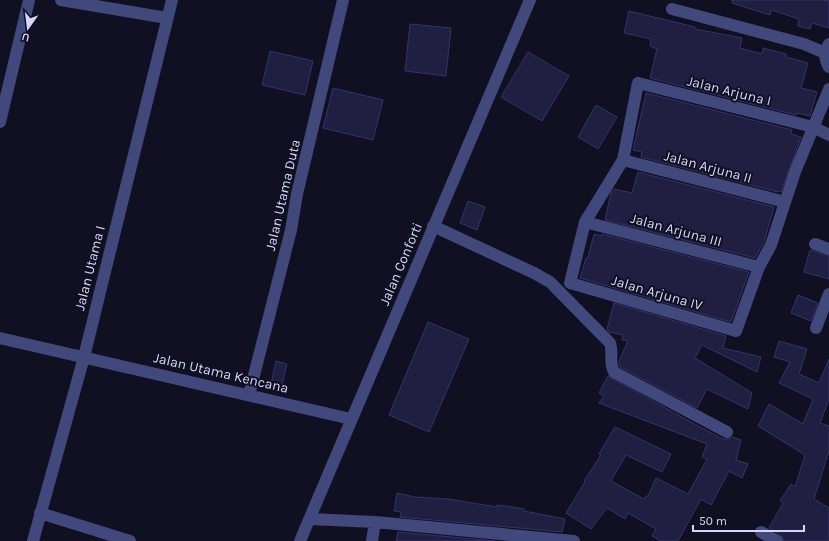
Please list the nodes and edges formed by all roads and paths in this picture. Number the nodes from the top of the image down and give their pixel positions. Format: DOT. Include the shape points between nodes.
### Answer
graph roads {
  1 [pos="29,0"];
  2 [pos="61,0"];
  3 [pos="172,0"];
  4 [pos="343,0"];
  5 [pos="530,0"];
  6 [pos="672,9"];
  7 [pos="167,18"];
  8 [pos="827,47"];
  9 [pos="829,67"];
  10 [pos="829,89"];
  11 [pos="0,122"];
  12 [pos="813,127"];
  13 [pos="829,135"];
  14 [pos="624,160"];
  15 [pos="785,202"];
  16 [pos="586,222"];
  17 [pos="433,226"];
  18 [pos="815,244"];
  19 [pos="829,249"];
  20 [pos="759,267"];
  21 [pos="829,294"];
  22 [pos="816,328"];
  23 [pos="0,338"];
  24 [pos="81,356"];
  25 [pos="249,395"];
  26 [pos="351,419"];
  27 [pos="727,432"];
  28 [pos="40,513"];
  29 [pos="310,519"];
  30 [pos="375,522"];
  31 [pos="761,532"];
  32 [pos="33,541"];
  33 [pos="130,541"];
  34 [pos="300,541"];
  35 [pos="372,541"];
  36 [pos="574,541"];
  37 [pos="777,541"];
  1 -- 11 [label="street"];
  2 -- 7 [label="street"];
  3 -- 7 [label="street, Jalan Utama I"];
  4 -- 25 [label="street, Jalan Utama Duta" via="297,194 291,230"];
  5 -- 17 [label="street, Jalan Conforti"];
  6 -- 8 [label="street" via="804,44"];
  7 -- 24 [label="street, Jalan Utama I"];
  8 -- 9 [label="street" via="826,63"];
  10 -- 12 [label="street"];
  12 -- 13 [label="street, Jalan Arjuna I"];
  12 -- 14 [label="street, Jalan Arjuna I" via="638,83"];
  12 -- 15 [label="street" via="801,173"];
  14 -- 15 [label="street, Jalan Arjuna II"];
  14 -- 16 [label="street"];
  15 -- 20 [label="street" via="771,245"];
  16 -- 20 [label="street, Jalan Arjuna III"];
  16 -- 20 [label="street, Jalan Arjuna IV" via="570,283 736,331"];
  17 -- 26 [label="street, Jalan Conforti"];
  17 -- 27 [label="street" via="550,282 610,343 610,362 614,372"];
  18 -- 19 [label="street"];
  21 -- 22 [label="street"];
  23 -- 24 [label="street, Jalan Utama Kencana"];
  24 -- 25 [label="street, Jalan Utama Kencana"];
  24 -- 28 [label="street, Jalan Utama I"];
  25 -- 26 [label="street, Jalan Utama Kencana"];
  26 -- 29 [label="street, Jalan Conforti"];
  28 -- 32 [label="street, Jalan Utama I"];
  28 -- 33 [label="street"];
  29 -- 30 [label="street"];
  29 -- 34 [label="street, Jalan Conforti"];
  30 -- 35 [label="street"];
  30 -- 36 [label="street"];
  31 -- 37 [label="street"];
}
